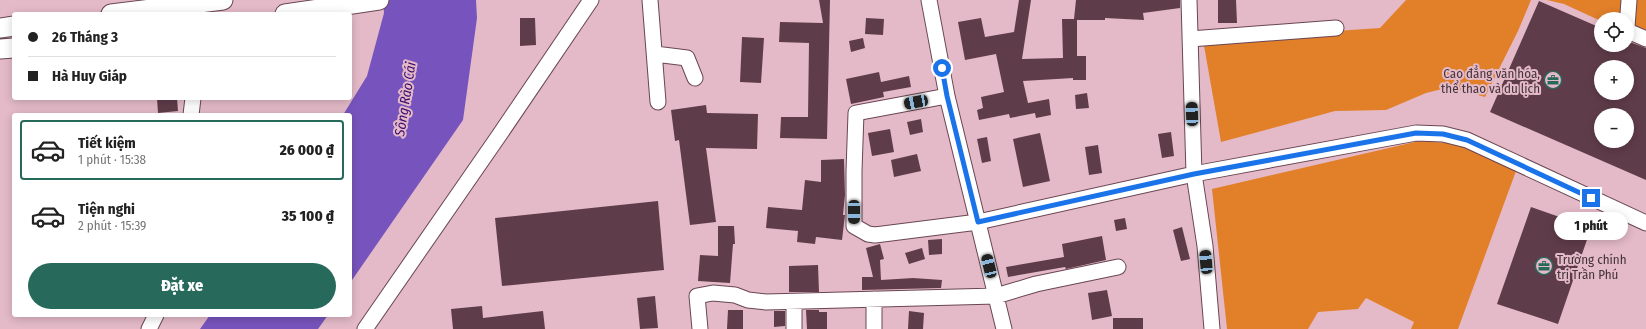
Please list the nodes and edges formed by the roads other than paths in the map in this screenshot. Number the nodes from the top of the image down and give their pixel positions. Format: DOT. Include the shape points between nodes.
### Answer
graph roads {
  1 [pos="223,0"];
  2 [pos="379,0"];
  3 [pos="591,0"];
  4 [pos="650,0"];
  5 [pos="929,0"];
  6 [pos="1189,0"];
  7 [pos="1629,0"];
  8 [pos="127,12"];
  9 [pos="298,12"];
  10 [pos="12,26"];
  11 [pos="0,28"];
  12 [pos="1336,28"];
  13 [pos="1190,39"];
  14 [pos="1646,39"];
  15 [pos="12,48"];
  16 [pos="0,49"];
  17 [pos="655,54"];
  18 [pos="695,78"];
  19 [pos="947,96"];
  20 [pos="193,100"];
  21 [pos="658,102"];
  22 [pos="191,113"];
  23 [pos="1194,174"];
  24 [pos="978,222"];
  25 [pos="1646,223"];
  26 [pos="1118,267"];
  27 [pos="996,296"];
  28 [pos="874,299"];
  29 [pos="794,302"];
  30 [pos="155,317"];
  31 [pos="999,325"];
  32 [pos="149,329"];
  33 [pos="364,329"];
  34 [pos="700,329"];
  35 [pos="794,329"];
  36 [pos="874,329"];
  37 [pos="1212,329"];
  1 -- 8 [label="main road"];
  2 -- 9 [label="main road"];
  3 -- 33 [label="street"];
  4 -- 17 [label="street"];
  5 -- 19 [label="street"];
  6 -- 13 [label="street"];
  7 -- 14 [label="street" via="1627,27 1630,32"];
  10 -- 11 [label="main road"];
  12 -- 13 [label="street"];
  13 -- 23 [label="street"];
  15 -- 16 [label="main road"];
  17 -- 18 [label="street" via="687,58"];
  17 -- 21 [label="street"];
  19 -- 24 [label="street"];
  19 -- 24 [label="street" via="856,113 854,226 875,235"];
  20 -- 22 [label="street"];
  23 -- 24 [label="street"];
  23 -- 25 [label="street" via="1416,133 1443,134 1467,140"];
  23 -- 37 [label="street" via="1205,246"];
  24 -- 27 [label="street"];
  26 -- 27 [label="street" via="1036,284"];
  27 -- 28 [label="street"];
  27 -- 31 [label="street"];
  28 -- 29 [label="street"];
  28 -- 36 [label="street"];
  29 -- 34 [label="street" via="766,302 713,293 697,296"];
  29 -- 35 [label="street"];
  30 -- 32 [label="street"];
}
